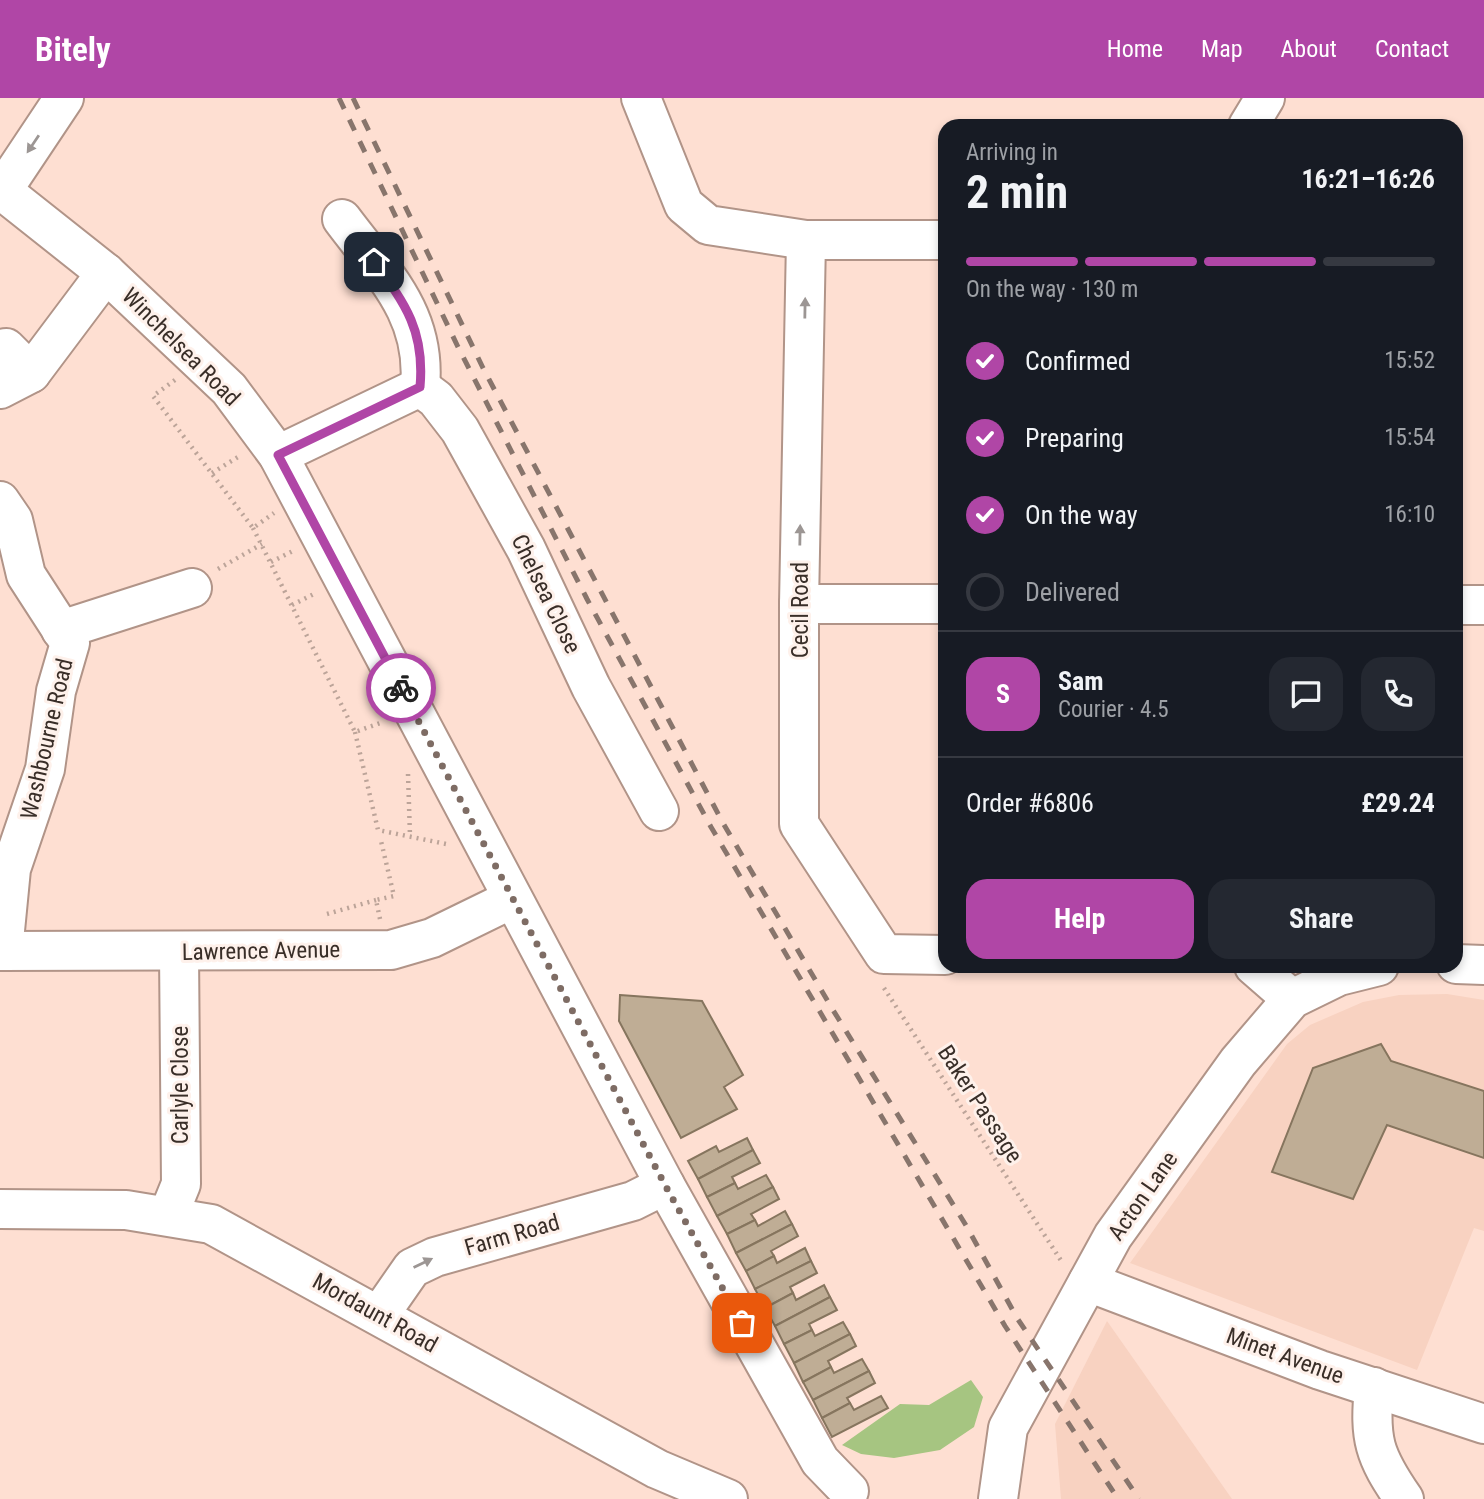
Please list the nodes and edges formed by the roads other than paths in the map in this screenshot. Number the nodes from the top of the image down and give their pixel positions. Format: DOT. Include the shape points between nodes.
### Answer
graph roads {
  1 [pos="64,98"];
  2 [pos="641,98"];
  3 [pos="1265,98"];
  4 [pos="1252,119"];
  5 [pos="1,190"];
  6 [pos="342,219"];
  7 [pos="806,240"];
  8 [pos="938,240"];
  9 [pos="106,273"];
  10 [pos="0,349"];
  11 [pos="16,381"];
  12 [pos="420,387"];
  13 [pos="278,455"];
  14 [pos="0,501"];
  15 [pos="192,588"];
  16 [pos="799,604"];
  17 [pos="938,604"];
  18 [pos="1463,604"];
  19 [pos="1484,605"];
  20 [pos="61,630"];
  21 [pos="659,811"];
  22 [pos="512,899"];
  23 [pos="1,951"];
  24 [pos="179,953"];
  25 [pos="938,955"];
  26 [pos="1463,964"];
  27 [pos="1484,965"];
  28 [pos="1262,973"];
  29 [pos="1351,973"];
  30 [pos="1292,999"];
  31 [pos="665,1185"];
  32 [pos="0,1209"];
  33 [pos="168,1216"];
  34 [pos="1078,1277"];
  35 [pos="380,1314"];
  36 [pos="1346,1379"];
  37 [pos="1484,1424"];
  38 [pos="852,1496"];
  39 [pos="728,1499"];
  40 [pos="998,1499"];
  41 [pos="1404,1499"];
  1 -- 5 [label="street, one-way"];
  2 -- 7 [label="street" via="684,205 708,225"];
  3 -- 4 [label="street"];
  5 -- 9 [label="street, Winchelsea Road"];
  6 -- 12 [label="street" via="407,305 423,360"];
  7 -- 8 [label="street"];
  16 -- 7 [label="street, Cecil Road, one-way"];
  9 -- 11 [label="street"];
  9 -- 13 [label="street, Winchelsea Road" via="229,389"];
  10 -- 11 [label="street" via="6,348"];
  12 -- 13 [label="street"];
  12 -- 21 [label="street, Chelsea Close" via="436,399 460,430"];
  13 -- 22 [label="street, Winchelsea Road"];
  14 -- 20 [label="street, Washbourne Road" via="13,520 26,575"];
  15 -- 20 [label="street"];
  16 -- 17 [label="street"];
  16 -- 25 [label="street, Cecil Road" via="799,824 884,954"];
  18 -- 19 [label="street"];
  20 -- 23 [label="street, Washbourne Road" via="70,643 56,691 45,769 11,869"];
  22 -- 24 [label="street, Lawrence Avenue" via="432,938 391,950"];
  22 -- 31 [label="street, Winchelsea Road"];
  23 -- 24 [label="street, Lawrence Avenue"];
  24 -- 33 [label="street, Carlyle Close" via="181,1184"];
  26 -- 27 [label="street"];
  28 -- 30 [label="street"];
  29 -- 30 [label="street, Acton Lane"];
  30 -- 34 [label="street, Acton Lane"];
  35 -- 31 [label="street, Farm Road, one-way" via="412,1268 435,1256 633,1201"];
  31 -- 38 [label="street, Winchelsea Road" via="820,1461"];
  32 -- 33 [label="street, Mordaunt Road" via="126,1210"];
  33 -- 35 [label="street, Mordaunt Road" via="211,1224"];
  34 -- 36 [label="street, Minet Avenue"];
  34 -- 40 [label="street, Acton Lane" via="1008,1428"];
  35 -- 39 [label="street, Mordaunt Road" via="657,1469"];
  36 -- 37 [label="street, Minet Avenue"];
  36 -- 41 [label="street" via="1370,1425 1380,1464"];
}
